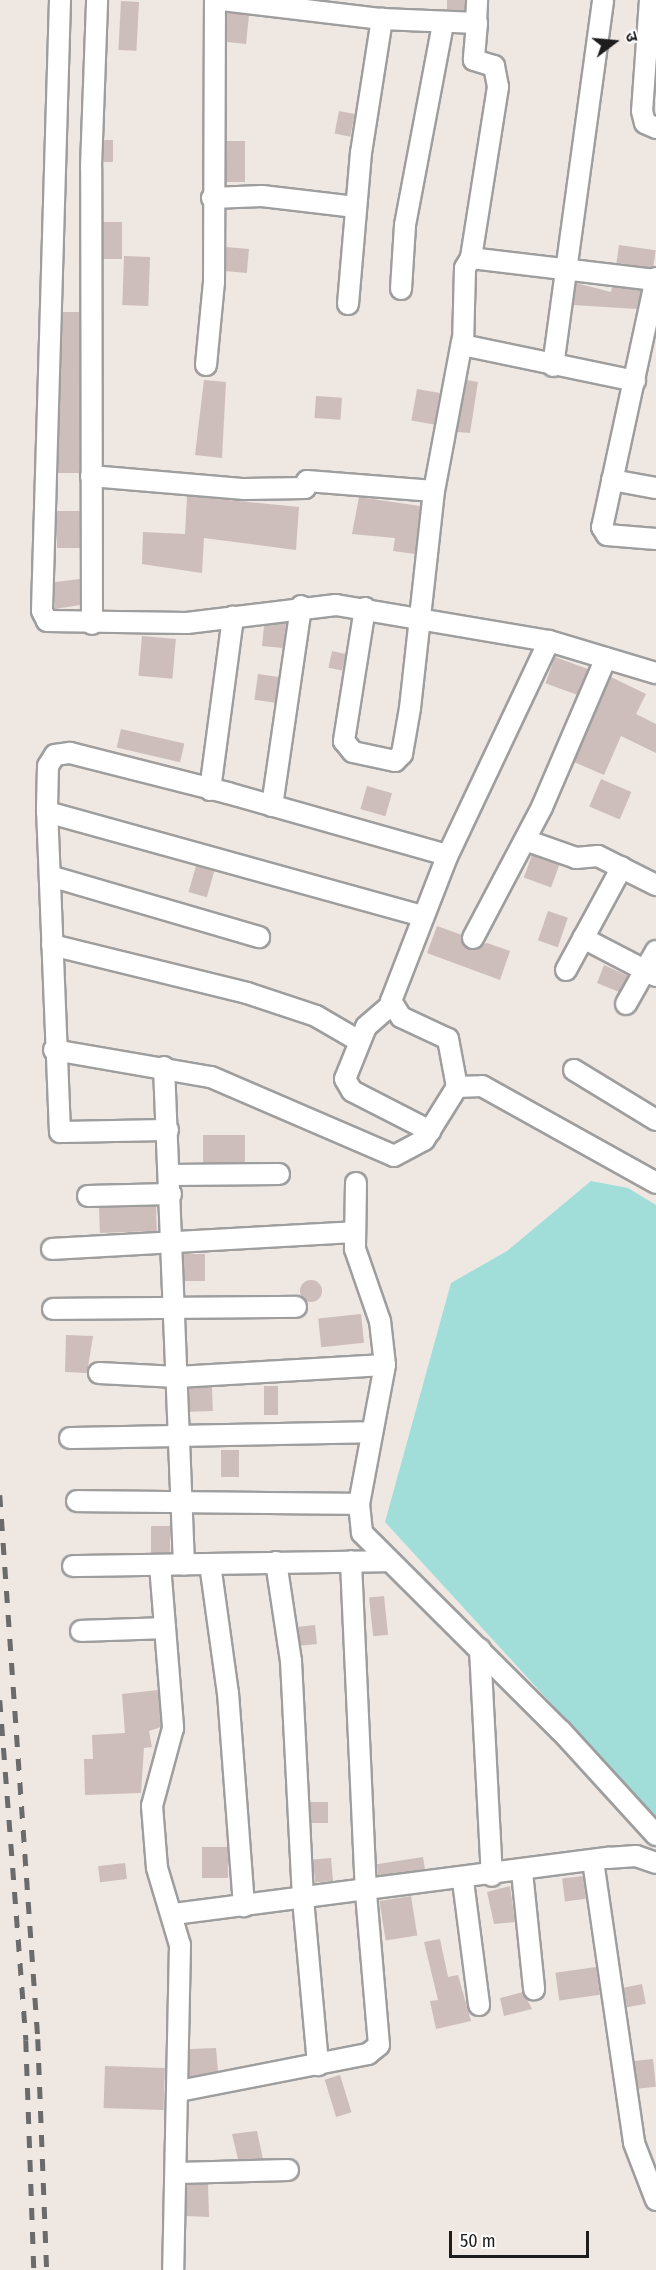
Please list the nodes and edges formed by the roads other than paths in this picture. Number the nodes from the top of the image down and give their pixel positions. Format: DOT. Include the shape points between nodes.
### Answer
graph roads {
  1 [pos="60,0"];
  2 [pos="97,0"];
  3 [pos="215,0"];
  4 [pos="222,0"];
  5 [pos="477,0"];
  6 [pos="603,0"];
  7 [pos="650,0"];
  8 [pos="271,2"];
  9 [pos="382,19"];
  10 [pos="476,22"];
  11 [pos="443,23"];
  12 [pos="656,128"];
  13 [pos="212,198"];
  14 [pos="355,207"];
  15 [pos="471,258"];
  16 [pos="568,271"];
  17 [pos="656,279"];
  18 [pos="401,289"];
  19 [pos="348,304"];
  20 [pos="462,342"];
  21 [pos="206,365"];
  22 [pos="553,366"];
  23 [pos="635,381"];
  24 [pos="91,476"];
  25 [pos="612,480"];
  26 [pos="656,488"];
  27 [pos="434,491"];
  28 [pos="656,539"];
  29 [pos="301,606"];
  30 [pos="365,608"];
  31 [pos="233,617"];
  32 [pos="417,621"];
  33 [pos="92,624"];
  34 [pos="549,641"];
  35 [pos="606,658"];
  36 [pos="656,673"];
  37 [pos="210,790"];
  38 [pos="272,806"];
  39 [pos="47,812"];
  40 [pos="525,840"];
  41 [pos="447,855"];
  42 [pos="622,867"];
  43 [pos="50,876"];
  44 [pos="656,885"];
  45 [pos="421,916"];
  46 [pos="259,937"];
  47 [pos="473,938"];
  48 [pos="584,938"];
  49 [pos="52,945"];
  50 [pos="656,951"];
  51 [pos="566,970"];
  52 [pos="650,973"];
  53 [pos="626,1004"];
  54 [pos="391,1005"];
  55 [pos="359,1041"];
  56 [pos="54,1050"];
  57 [pos="164,1067"];
  58 [pos="574,1070"];
  59 [pos="457,1087"];
  60 [pos="656,1120"];
  61 [pos="168,1130"];
  62 [pos="430,1131"];
  63 [pos="279,1174"];
  64 [pos="356,1183"];
  65 [pos="656,1183"];
  66 [pos="170,1184"];
  67 [pos="88,1196"];
  68 [pos="353,1232"];
  69 [pos="172,1245"];
  70 [pos="52,1249"];
  71 [pos="296,1306"];
  72 [pos="53,1310"];
  73 [pos="175,1310"];
  74 [pos="385,1365"];
  75 [pos="99,1373"];
  76 [pos="177,1377"];
  77 [pos="372,1432"];
  78 [pos="70,1438"];
  79 [pos="180,1438"];
  80 [pos="183,1499"];
  81 [pos="77,1501"];
  82 [pos="359,1504"];
  83 [pos="351,1561"];
  84 [pos="388,1561"];
  85 [pos="276,1562"];
  86 [pos="210,1564"];
  87 [pos="160,1565"];
  88 [pos="184,1565"];
  89 [pos="73,1566"];
  90 [pos="165,1628"];
  91 [pos="81,1631"];
  92 [pos="480,1649"];
  93 [pos="656,1835"];
  94 [pos="593,1861"];
  95 [pos="656,1863"];
  96 [pos="522,1872"];
  97 [pos="492,1876"];
  98 [pos="463,1881"];
  99 [pos="366,1893"];
  100 [pos="303,1899"];
  101 [pos="244,1906"];
  102 [pos="174,1914"];
  103 [pos="534,1989"];
  104 [pos="479,2005"];
  105 [pos="318,2064"];
  106 [pos="179,2091"];
  107 [pos="288,2170"];
  108 [pos="178,2173"];
  109 [pos="656,2200"];
  110 [pos="173,2270"];
  1 -- 33 [label="street" via="42,611 50,623"];
  2 -- 24 [label="street"];
  3 -- 13 [label="street"];
  4 -- 8 [label="street"];
  5 -- 10 [label="street"];
  6 -- 16 [label="street"];
  7 -- 12 [label="street" via="642,111 645,123"];
  8 -- 9 [label="street"];
  9 -- 11 [label="street"];
  9 -- 14 [label="street"];
  10 -- 11 [label="street"];
  10 -- 15 [label="street" via="474,60 494,66 498,87"];
  11 -- 18 [label="street" via="405,225"];
  13 -- 14 [label="street" via="262,196"];
  13 -- 21 [label="street" via="214,282"];
  14 -- 19 [label="street"];
  15 -- 16 [label="street"];
  15 -- 20 [label="street" via="465,268"];
  16 -- 17 [label="street"];
  16 -- 22 [label="street"];
  17 -- 23 [label="street"];
  20 -- 22 [label="street"];
  20 -- 27 [label="street"];
  22 -- 23 [label="street"];
  23 -- 25 [label="street"];
  24 -- 27 [label="street" via="244,489 305,488 307,481"];
  24 -- 33 [label="street"];
  25 -- 26 [label="street"];
  25 -- 28 [label="street" via="604,532"];
  27 -- 32 [label="street"];
  29 -- 30 [label="street"];
  29 -- 31 [label="street"];
  29 -- 38 [label="street"];
  30 -- 32 [label="street"];
  30 -- 32 [label="street" via="344,741 349,750 377,758 395,761 402,754"];
  31 -- 33 [label="street"];
  31 -- 37 [label="street"];
  32 -- 34 [label="street"];
  34 -- 35 [label="street"];
  34 -- 41 [label="street"];
  35 -- 36 [label="street"];
  35 -- 40 [label="street"];
  37 -- 38 [label="street"];
  37 -- 39 [label="street" via="60,753 48,766"];
  38 -- 41 [label="street"];
  39 -- 43 [label="street"];
  39 -- 45 [label="street"];
  40 -- 42 [label="street" via="576,858 598,856"];
  40 -- 47 [label="street"];
  41 -- 45 [label="street"];
  42 -- 44 [label="street"];
  42 -- 48 [label="street"];
  43 -- 46 [label="street"];
  43 -- 49 [label="street"];
  45 -- 54 [label="street"];
  48 -- 51 [label="street"];
  48 -- 52 [label="street"];
  49 -- 55 [label="street" via="247,993 316,1016"];
  49 -- 56 [label="street"];
  50 -- 52 [label="street"];
  52 -- 53 [label="street"];
  54 -- 55 [label="street" via="371,1018"];
  54 -- 59 [label="street" via="400,1017 448,1039"];
  55 -- 62 [label="street" via="345,1074 350,1089"];
  56 -- 57 [label="street"];
  56 -- 61 [label="street" via="60,1132"];
  57 -- 61 [label="street"];
  57 -- 62 [label="street" via="256,1094 384,1154 406,1154"];
  58 -- 60 [label="street"];
  59 -- 62 [label="street"];
  59 -- 65 [label="street" via="470,1083 500,1093"];
  61 -- 66 [label="street"];
  63 -- 66 [label="street"];
  64 -- 68 [label="street"];
  66 -- 67 [label="street"];
  66 -- 69 [label="street"];
  68 -- 69 [label="street"];
  68 -- 74 [label="street" via="362,1279 380,1321"];
  69 -- 70 [label="street"];
  69 -- 73 [label="street"];
  71 -- 73 [label="street"];
  72 -- 73 [label="street"];
  73 -- 76 [label="street"];
  74 -- 76 [label="street"];
  74 -- 77 [label="street"];
  75 -- 76 [label="street"];
  76 -- 79 [label="street"];
  77 -- 79 [label="street"];
  77 -- 82 [label="street"];
  78 -- 79 [label="street"];
  79 -- 80 [label="street"];
  80 -- 81 [label="street"];
  80 -- 82 [label="street"];
  80 -- 88 [label="street"];
  82 -- 84 [label="street" via="362,1533"];
  83 -- 84 [label="street"];
  83 -- 85 [label="street"];
  83 -- 99 [label="street"];
  84 -- 92 [label="street"];
  85 -- 86 [label="street"];
  85 -- 100 [label="street" via="291,1661"];
  86 -- 88 [label="street"];
  86 -- 101 [label="street" via="228,1693"];
  87 -- 88 [label="street"];
  87 -- 89 [label="street"];
  87 -- 90 [label="street"];
  90 -- 91 [label="street"];
  90 -- 102 [label="street" via="173,1728 152,1806 157,1868"];
  92 -- 93 [label="street"];
  92 -- 97 [label="street"];
  94 -- 95 [label="street" via="636,1856"];
  94 -- 96 [label="street"];
  94 -- 109 [label="street" via="634,2143"];
  96 -- 97 [label="street"];
  96 -- 103 [label="street"];
  97 -- 98 [label="street"];
  98 -- 99 [label="street"];
  98 -- 104 [label="street"];
  99 -- 100 [label="street"];
  99 -- 105 [label="street" via="379,2045 368,2054"];
  100 -- 101 [label="street"];
  100 -- 105 [label="street"];
  101 -- 102 [label="street"];
  102 -- 106 [label="street" via="180,1945"];
  105 -- 106 [label="street"];
  106 -- 108 [label="street"];
  107 -- 108 [label="street"];
  108 -- 110 [label="street"];
}
